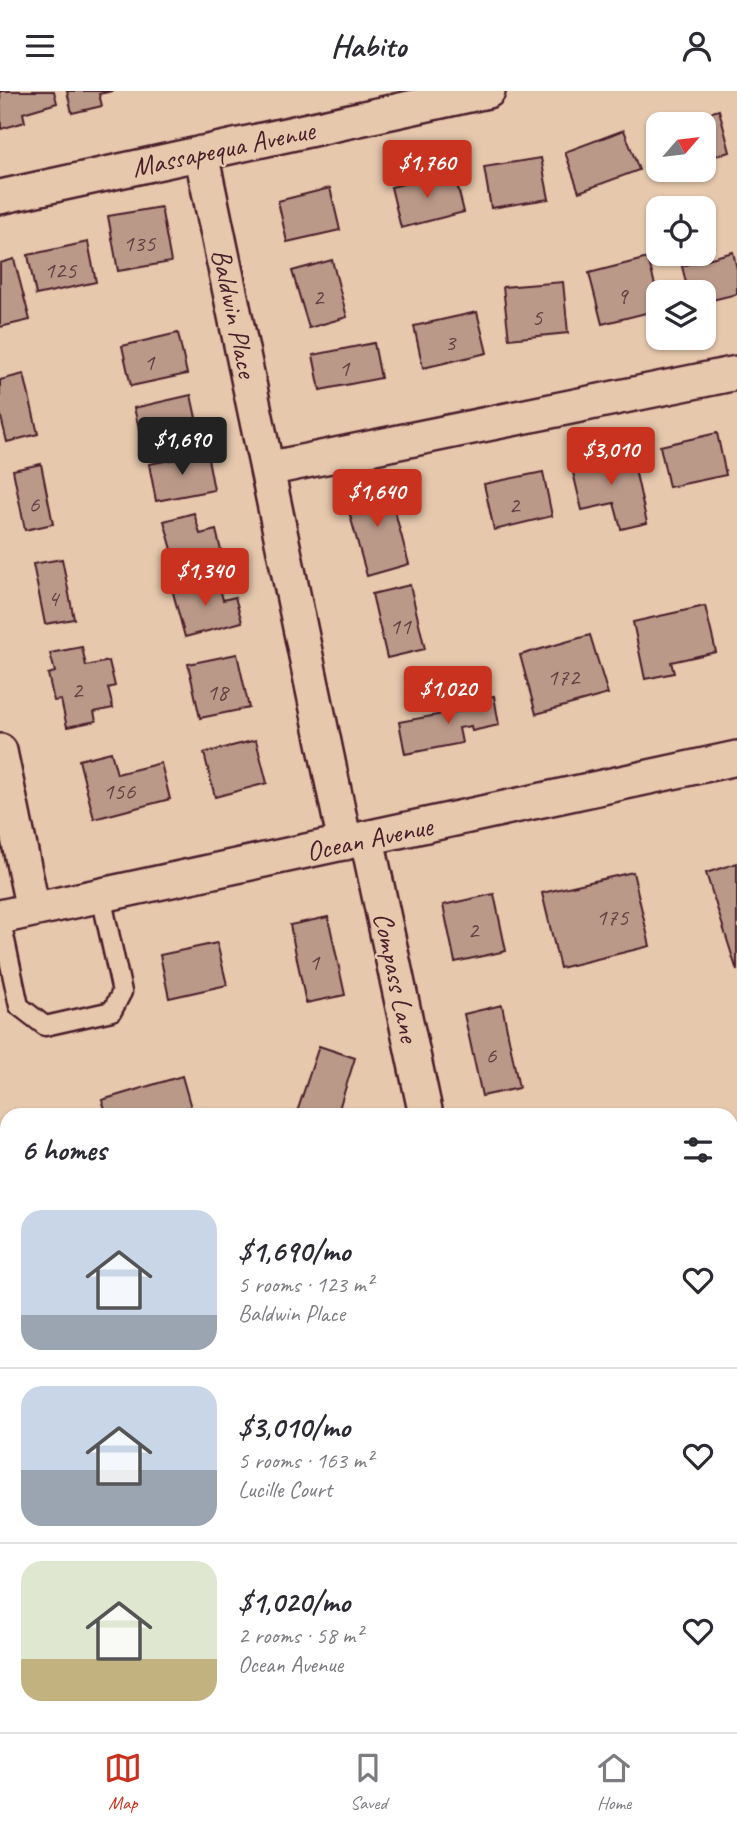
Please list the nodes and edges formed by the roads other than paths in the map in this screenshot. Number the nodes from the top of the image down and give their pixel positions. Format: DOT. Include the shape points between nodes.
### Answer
graph roads {
  1 [pos="488,91"];
  2 [pos="201,153"];
  3 [pos="0,197"];
  4 [pos="737,373"];
  5 [pos="267,469"];
  6 [pos="0,751"];
  7 [pos="737,758"];
  8 [pos="356,841"];
  9 [pos="101,896"];
  10 [pos="33,911"];
  11 [pos="0,917"];
  12 [pos="424,1108"];
  1 -- 2 [label="street, Massapequa Avenue"];
  2 -- 3 [label="street, Massapequa Avenue"];
  2 -- 5 [label="street, Baldwin Place"];
  4 -- 5 [label="street"];
  5 -- 8 [label="street, Baldwin Place"];
  6 -- 10 [label="street"];
  7 -- 8 [label="street, Ocean Avenue"];
  8 -- 9 [label="street, Ocean Avenue"];
  8 -- 12 [label="street, Compass Lane"];
  9 -- 10 [label="street, Ocean Avenue"];
  9 -- 11 [label="lane" via="122,992 112,1011 45,1026 19,1006"];
  10 -- 11 [label="street, Ocean Avenue"];
}
